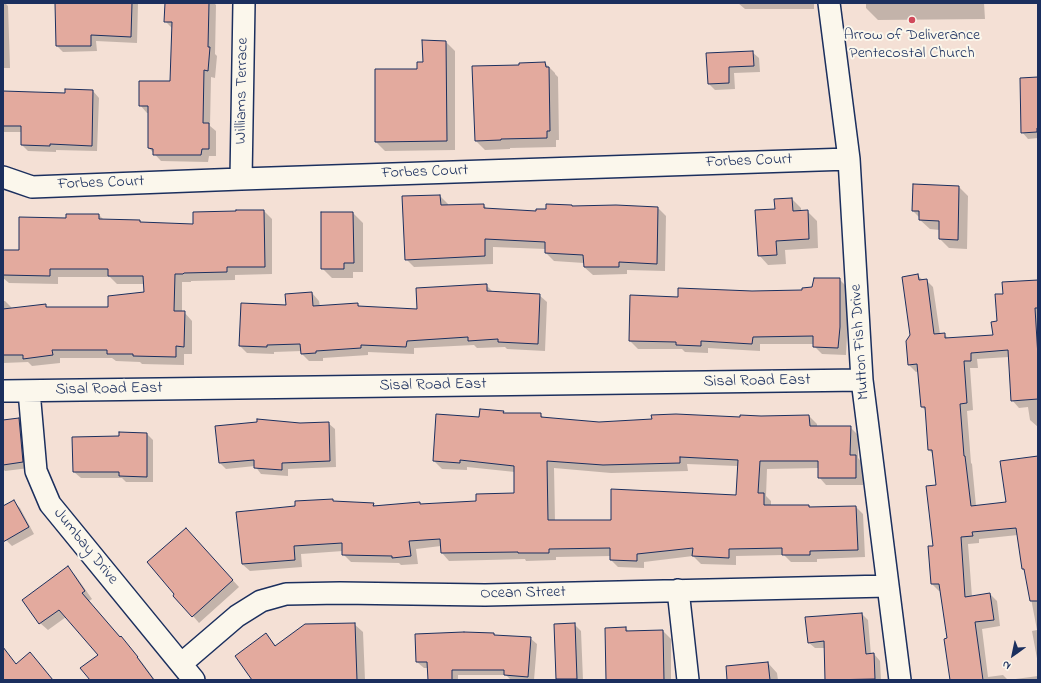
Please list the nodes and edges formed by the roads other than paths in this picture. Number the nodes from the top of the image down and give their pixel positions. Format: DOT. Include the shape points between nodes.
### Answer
graph roads {
  1 [pos="244,3"];
  2 [pos="829,3"];
  3 [pos="849,159"];
  4 [pos="3,177"];
  5 [pos="241,179"];
  6 [pos="862,380"];
  7 [pos="3,391"];
  8 [pos="30,391"];
  9 [pos="888,586"];
  10 [pos="678,590"];
  11 [pos="181,664"];
  12 [pos="194,680"];
  13 [pos="688,680"];
  14 [pos="900,680"];
  1 -- 5 [label="street, Williams Terrace"];
  2 -- 3 [label="street, Mutton Fish Drive"];
  3 -- 5 [label="street, Forbes Court"];
  3 -- 6 [label="street, Mutton Fish Drive"];
  4 -- 5 [label="street, Forbes Court" via="32,187"];
  6 -- 8 [label="street, Sisal Road East"];
  6 -- 9 [label="street, Mutton Fish Drive"];
  7 -- 8 [label="street, Sisal Road East"];
  8 -- 11 [label="street, Jumbay Drive" via="36,471 50,504"];
  9 -- 10 [label="street, Ocean Street"];
  9 -- 14 [label="street, Mutton Fish Drive"];
  10 -- 11 [label="street, Ocean Street" via="486,595 286,594 261,601 237,616"];
  10 -- 13 [label="street"];
  11 -- 12 [label="street, Jumbay Drive"];
}
